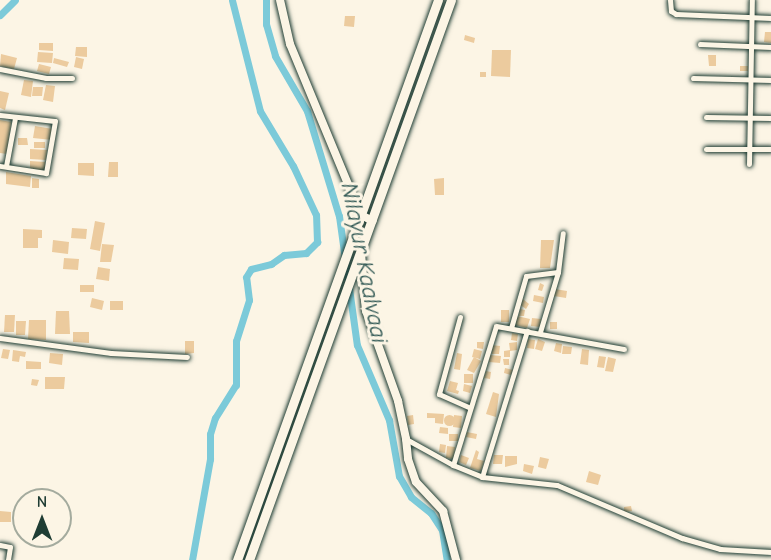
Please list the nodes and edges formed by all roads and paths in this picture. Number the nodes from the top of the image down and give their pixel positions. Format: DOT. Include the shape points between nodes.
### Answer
graph roads {
  1 [pos="280,0"];
  2 [pos="438,0"];
  3 [pos="451,0"];
  4 [pos="670,0"];
  5 [pos="752,0"];
  6 [pos="752,18"];
  7 [pos="771,18"];
  8 [pos="700,44"];
  9 [pos="753,47"];
  10 [pos="771,47"];
  11 [pos="0,69"];
  12 [pos="72,78"];
  13 [pos="693,78"];
  14 [pos="752,80"];
  15 [pos="771,80"];
  16 [pos="0,115"];
  17 [pos="706,117"];
  18 [pos="15,118"];
  19 [pos="751,118"];
  20 [pos="771,118"];
  21 [pos="706,149"];
  22 [pos="750,149"];
  23 [pos="771,149"];
  24 [pos="750,164"];
  25 [pos="3,166"];
  26 [pos="361,215"];
  27 [pos="373,220"];
  28 [pos="563,233"];
  29 [pos="361,253"];
  30 [pos="558,272"];
  31 [pos="460,317"];
  32 [pos="511,328"];
  33 [pos="527,331"];
  34 [pos="540,332"];
  35 [pos="0,338"];
  36 [pos="624,349"];
  37 [pos="187,357"];
  38 [pos="470,408"];
  39 [pos="406,439"];
  40 [pos="453,465"];
  41 [pos="482,477"];
  42 [pos="0,545"];
  43 [pos="771,552"];
  44 [pos="8,560"];
  45 [pos="237,560"];
  46 [pos="249,560"];
  47 [pos="456,560"];
  1 -- 26 [label="street" via="290,44"];
  2 -- 26 [label="highway"];
  3 -- 27 [label="highway"];
  4 -- 6 [label="street" via="671,11 676,14"];
  5 -- 6 [label="street"];
  6 -- 7 [label="street"];
  6 -- 9 [label="street"];
  8 -- 9 [label="street"];
  9 -- 10 [label="street"];
  9 -- 14 [label="street"];
  11 -- 12 [label="street" via="46,78"];
  13 -- 14 [label="street"];
  14 -- 15 [label="street"];
  14 -- 19 [label="street"];
  16 -- 18 [label="street"];
  17 -- 19 [label="street"];
  18 -- 25 [label="street"];
  18 -- 25 [label="street" via="55,121 46,173"];
  19 -- 20 [label="street"];
  19 -- 22 [label="street"];
  21 -- 22 [label="street"];
  22 -- 23 [label="street"];
  22 -- 24 [label="street"];
  26 -- 27 [label="street"];
  26 -- 45 [label="highway"];
  27 -- 29 [label="highway"];
  28 -- 30 [label="street"];
  29 -- 39 [label="street" via="366,311 398,401"];
  29 -- 46 [label="highway"];
  30 -- 32 [label="street" via="526,276"];
  30 -- 34 [label="street"];
  31 -- 38 [label="street" via="439,394"];
  32 -- 33 [label="street"];
  32 -- 38 [label="street" via="499,325 494,329"];
  33 -- 34 [label="street"];
  33 -- 41 [label="street"];
  34 -- 36 [label="street"];
  35 -- 37 [label="street" via="111,353"];
  38 -- 40 [label="street"];
  39 -- 40 [label="street"];
  39 -- 47 [label="street" via="416,483 443,511"];
  40 -- 41 [label="street"];
  41 -- 43 [label="street" via="557,486 682,538 720,549"];
  42 -- 44 [label="street" via="10,547"];
}
